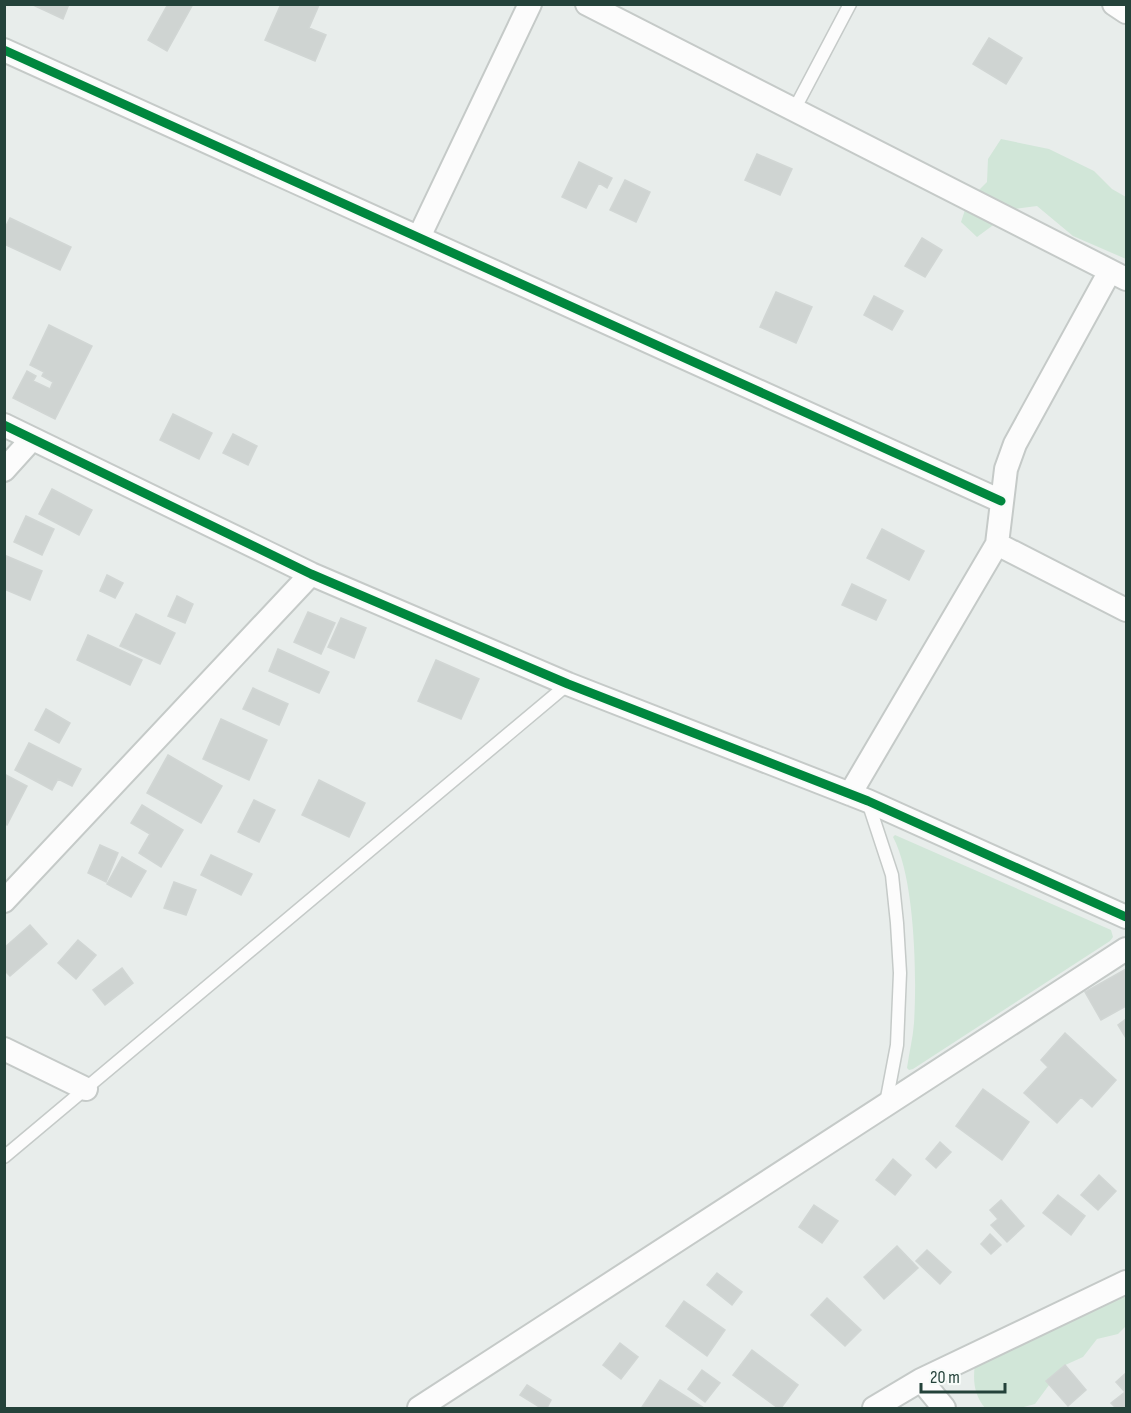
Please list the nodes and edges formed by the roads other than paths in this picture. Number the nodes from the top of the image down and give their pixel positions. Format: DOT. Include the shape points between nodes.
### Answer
graph roads {
  1 [pos="530,4"];
  2 [pos="586,4"];
  3 [pos="850,4"];
  4 [pos="1114,4"];
  5 [pos="1126,12"];
  6 [pos="4,50"];
  7 [pos="794,110"];
  8 [pos="419,237"];
  9 [pos="1118,275"];
  10 [pos="4,425"];
  11 [pos="32,440"];
  12 [pos="4,470"];
  13 [pos="1001,501"];
  14 [pos="997,544"];
  15 [pos="311,574"];
  16 [pos="1126,610"];
  17 [pos="568,684"];
  18 [pos="859,798"];
  19 [pos="4,901"];
  20 [pos="1126,917"];
  21 [pos="1126,949"];
  22 [pos="4,1049"];
  23 [pos="86,1089"];
  24 [pos="886,1105"];
  25 [pos="4,1157"];
  26 [pos="1126,1282"];
  27 [pos="921,1380"];
  28 [pos="419,1408"];
  29 [pos="874,1408"];
  30 [pos="944,1408"];
  1 -- 8 [label="street"];
  2 -- 7 [label="street"];
  3 -- 7 [label="lane"];
  4 -- 5 [label="street"];
  6 -- 8 [label="street"];
  7 -- 9 [label="street"];
  8 -- 13 [label="street"];
  9 -- 13 [label="street" via="1015,444"];
  10 -- 11 [label="street"];
  11 -- 12 [label="street"];
  11 -- 15 [label="street"];
  13 -- 14 [label="street"];
  14 -- 16 [label="street"];
  14 -- 18 [label="street"];
  15 -- 17 [label="street"];
  15 -- 19 [label="street"];
  17 -- 18 [label="street"];
  17 -- 23 [label="lane"];
  18 -- 20 [label="street"];
  18 -- 24 [label="lane" via="892,874 897,923 897,1046"];
  21 -- 24 [label="street"];
  22 -- 23 [label="street"];
  23 -- 25 [label="lane"];
  24 -- 28 [label="street"];
  26 -- 27 [label="street"];
  27 -- 29 [label="street"];
  27 -- 30 [label="street"];
}
